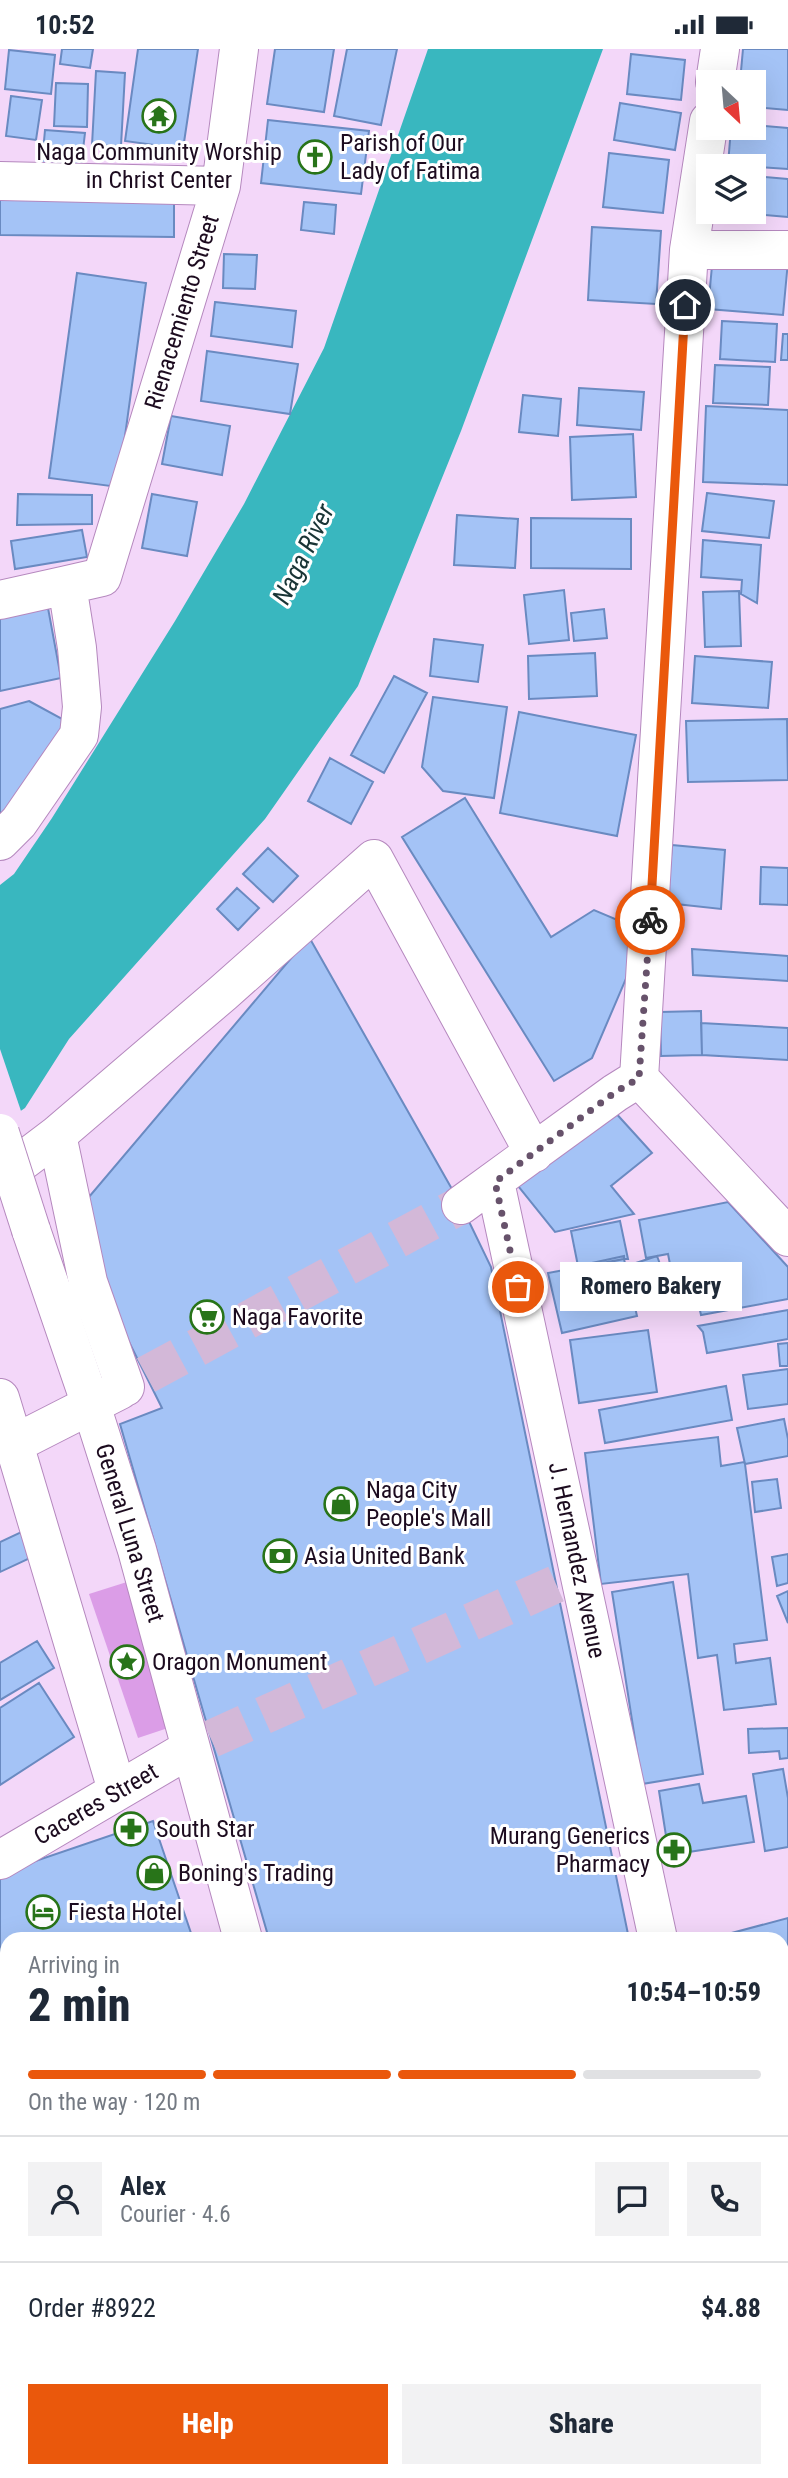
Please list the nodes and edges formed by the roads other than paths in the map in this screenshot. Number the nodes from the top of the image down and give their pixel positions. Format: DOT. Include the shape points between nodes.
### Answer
graph roads {
  1 [pos="239,49"];
  2 [pos="720,49"];
  3 [pos="717,70"];
  4 [pos="706,140"];
  5 [pos="0,181"];
  6 [pos="221,186"];
  7 [pos="689,250"];
  8 [pos="788,250"];
  9 [pos="67,585"];
  10 [pos="0,600"];
  11 [pos="0,841"];
  12 [pos="639,1078"];
  13 [pos="0,1133"];
  14 [pos="57,1135"];
  15 [pos="534,1153"];
  16 [pos="0,1178"];
  17 [pos="495,1182"];
  18 [pos="461,1205"];
  19 [pos="788,1237"];
  20 [pos="0,1398"];
  21 [pos="91,1405"];
  22 [pos="14,1444"];
  23 [pos="201,1744"];
  24 [pos="117,1790"];
  25 [pos="0,1860"];
  26 [pos="241,1932"];
  27 [pos="656,1932"];
  1 -- 6 [label="street, Rienacemiento Street"];
  2 -- 3 [label="street"];
  4 -- 7 [label="street"];
  5 -- 6 [label="street"];
  6 -- 9 [label="street, Rienacemiento Street" via="102,577"];
  7 -- 8 [label="street"];
  7 -- 12 [label="street"];
  9 -- 10 [label="street"];
  9 -- 11 [label="street" via="82,707 79,735 19,822"];
  12 -- 15 [label="street"];
  12 -- 19 [label="street"];
  13 -- 21 [label="street, General Luna Street, bridge"];
  14 -- 15 [label="street" via="374,859"];
  14 -- 16 [label="street"];
  14 -- 21 [label="street" via="88,1282 136,1381"];
  15 -- 17 [label="street"];
  17 -- 18 [label="street"];
  17 -- 27 [label="street, J. Hernandez Avenue" via="568,1580"];
  20 -- 22 [label="street"];
  21 -- 22 [label="street"];
  21 -- 23 [label="street, General Luna Street"];
  22 -- 24 [label="street"];
  23 -- 24 [label="street, Caceres Street"];
  23 -- 26 [label="street, General Luna Street"];
  24 -- 25 [label="street, Caceres Street"];
}
